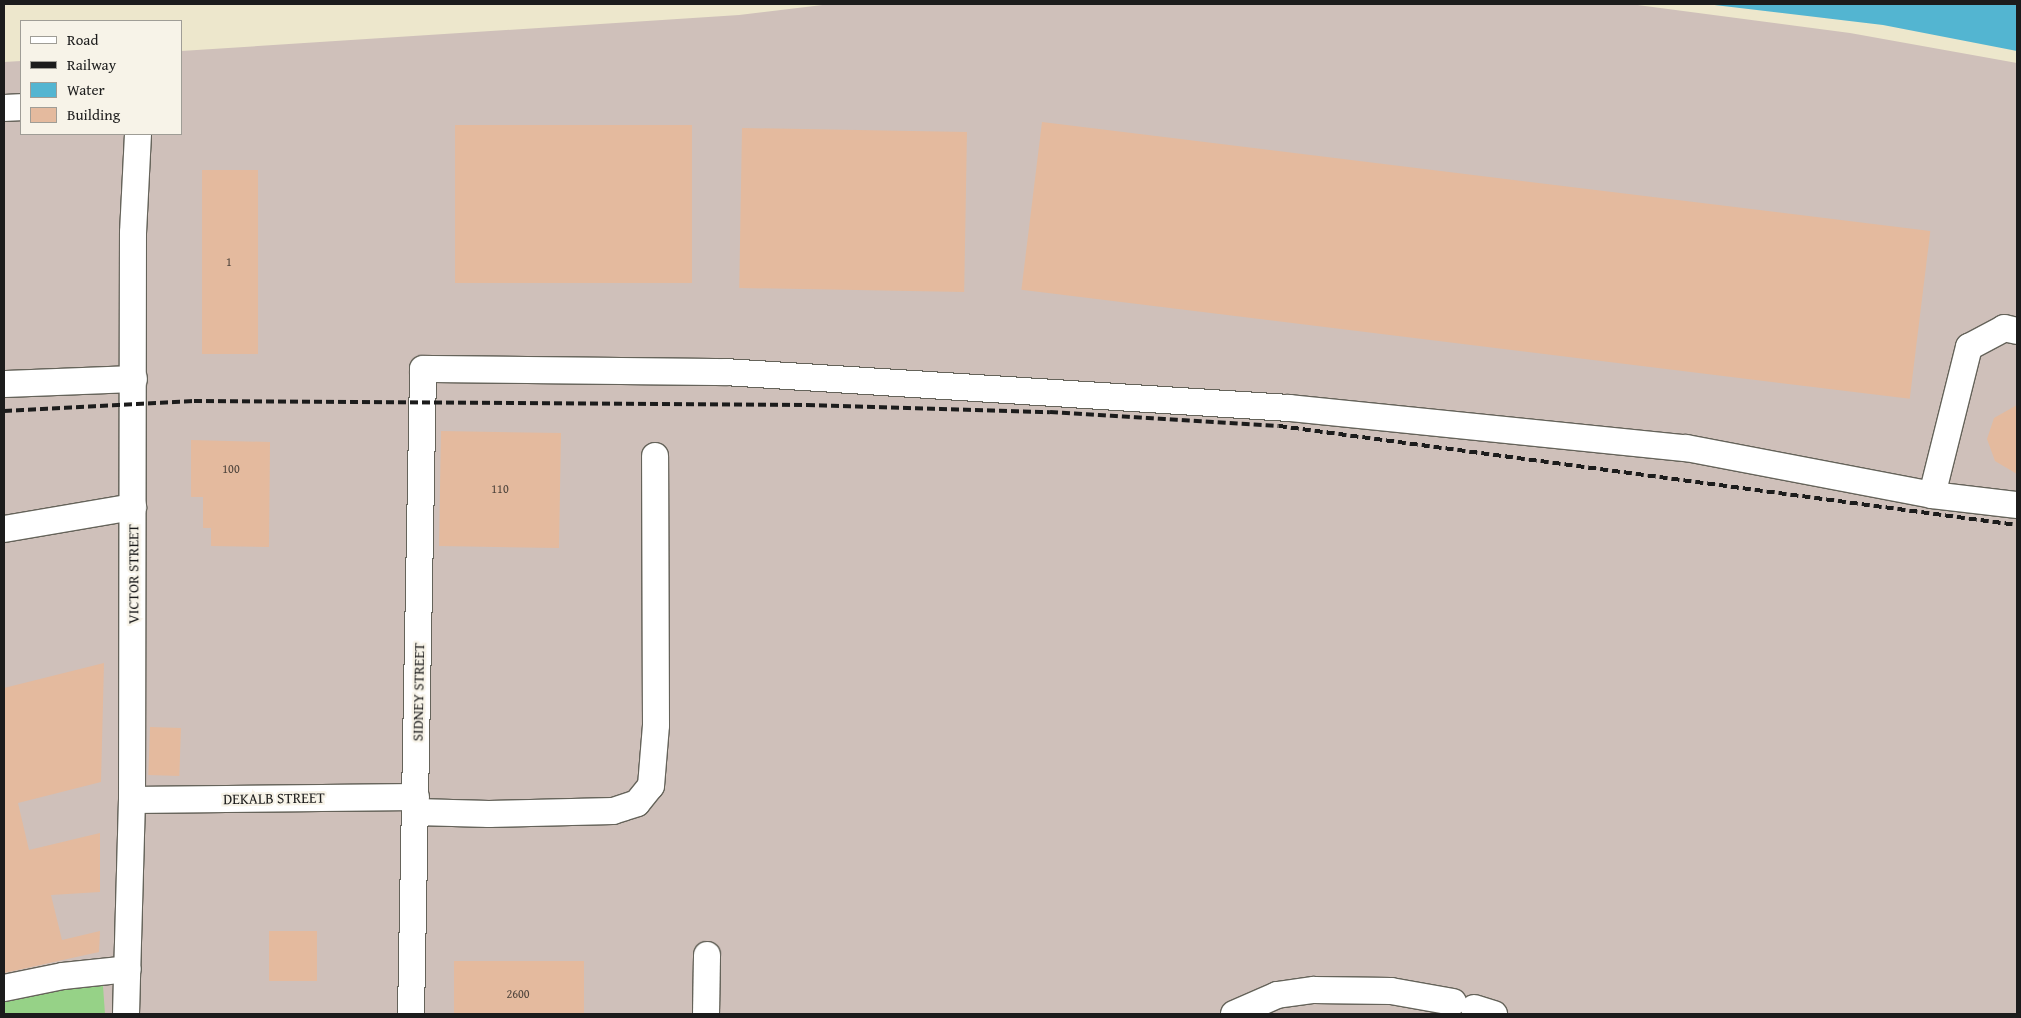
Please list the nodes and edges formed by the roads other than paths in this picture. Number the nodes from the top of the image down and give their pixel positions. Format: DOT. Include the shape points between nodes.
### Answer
graph roads {
  1 [pos="20,107"];
  2 [pos="4,108"];
  3 [pos="138,135"];
  4 [pos="2017,331"];
  5 [pos="134,378"];
  6 [pos="4,384"];
  7 [pos="655,456"];
  8 [pos="1932,495"];
  9 [pos="2017,505"];
  10 [pos="133,507"];
  11 [pos="4,529"];
  12 [pos="132,800"];
  13 [pos="416,804"];
  14 [pos="707,955"];
  15 [pos="128,969"];
  16 [pos="4,988"];
  17 [pos="1474,1008"];
  18 [pos="126,1014"];
  19 [pos="411,1014"];
  20 [pos="706,1014"];
  21 [pos="1234,1014"];
  1 -- 2 [label="street"];
  3 -- 5 [label="street, VICTOR STREET" via="133,233"];
  4 -- 8 [label="street" via="2004,328 1968,347"];
  5 -- 6 [label="street"];
  5 -- 10 [label="street, VICTOR STREET"];
  7 -- 13 [label="street, DEKALB STREET" via="656,725 651,786 637,803 613,811 506,814"];
  8 -- 9 [label="street"];
  8 -- 13 [label="street, SIDNEY STREET" via="1686,448 1289,408 726,372 423,369"];
  10 -- 11 [label="street"];
  10 -- 12 [label="street, VICTOR STREET"];
  12 -- 13 [label="street, DEKALB STREET"];
  12 -- 15 [label="street, VICTOR STREET"];
  13 -- 19 [label="street, SIDNEY STREET"];
  14 -- 20 [label="street"];
  15 -- 16 [label="street" via="63,976"];
  15 -- 18 [label="street, VICTOR STREET"];
  17 -- 21 [label="street" via="1391,991 1314,990 1276,996"];
}
